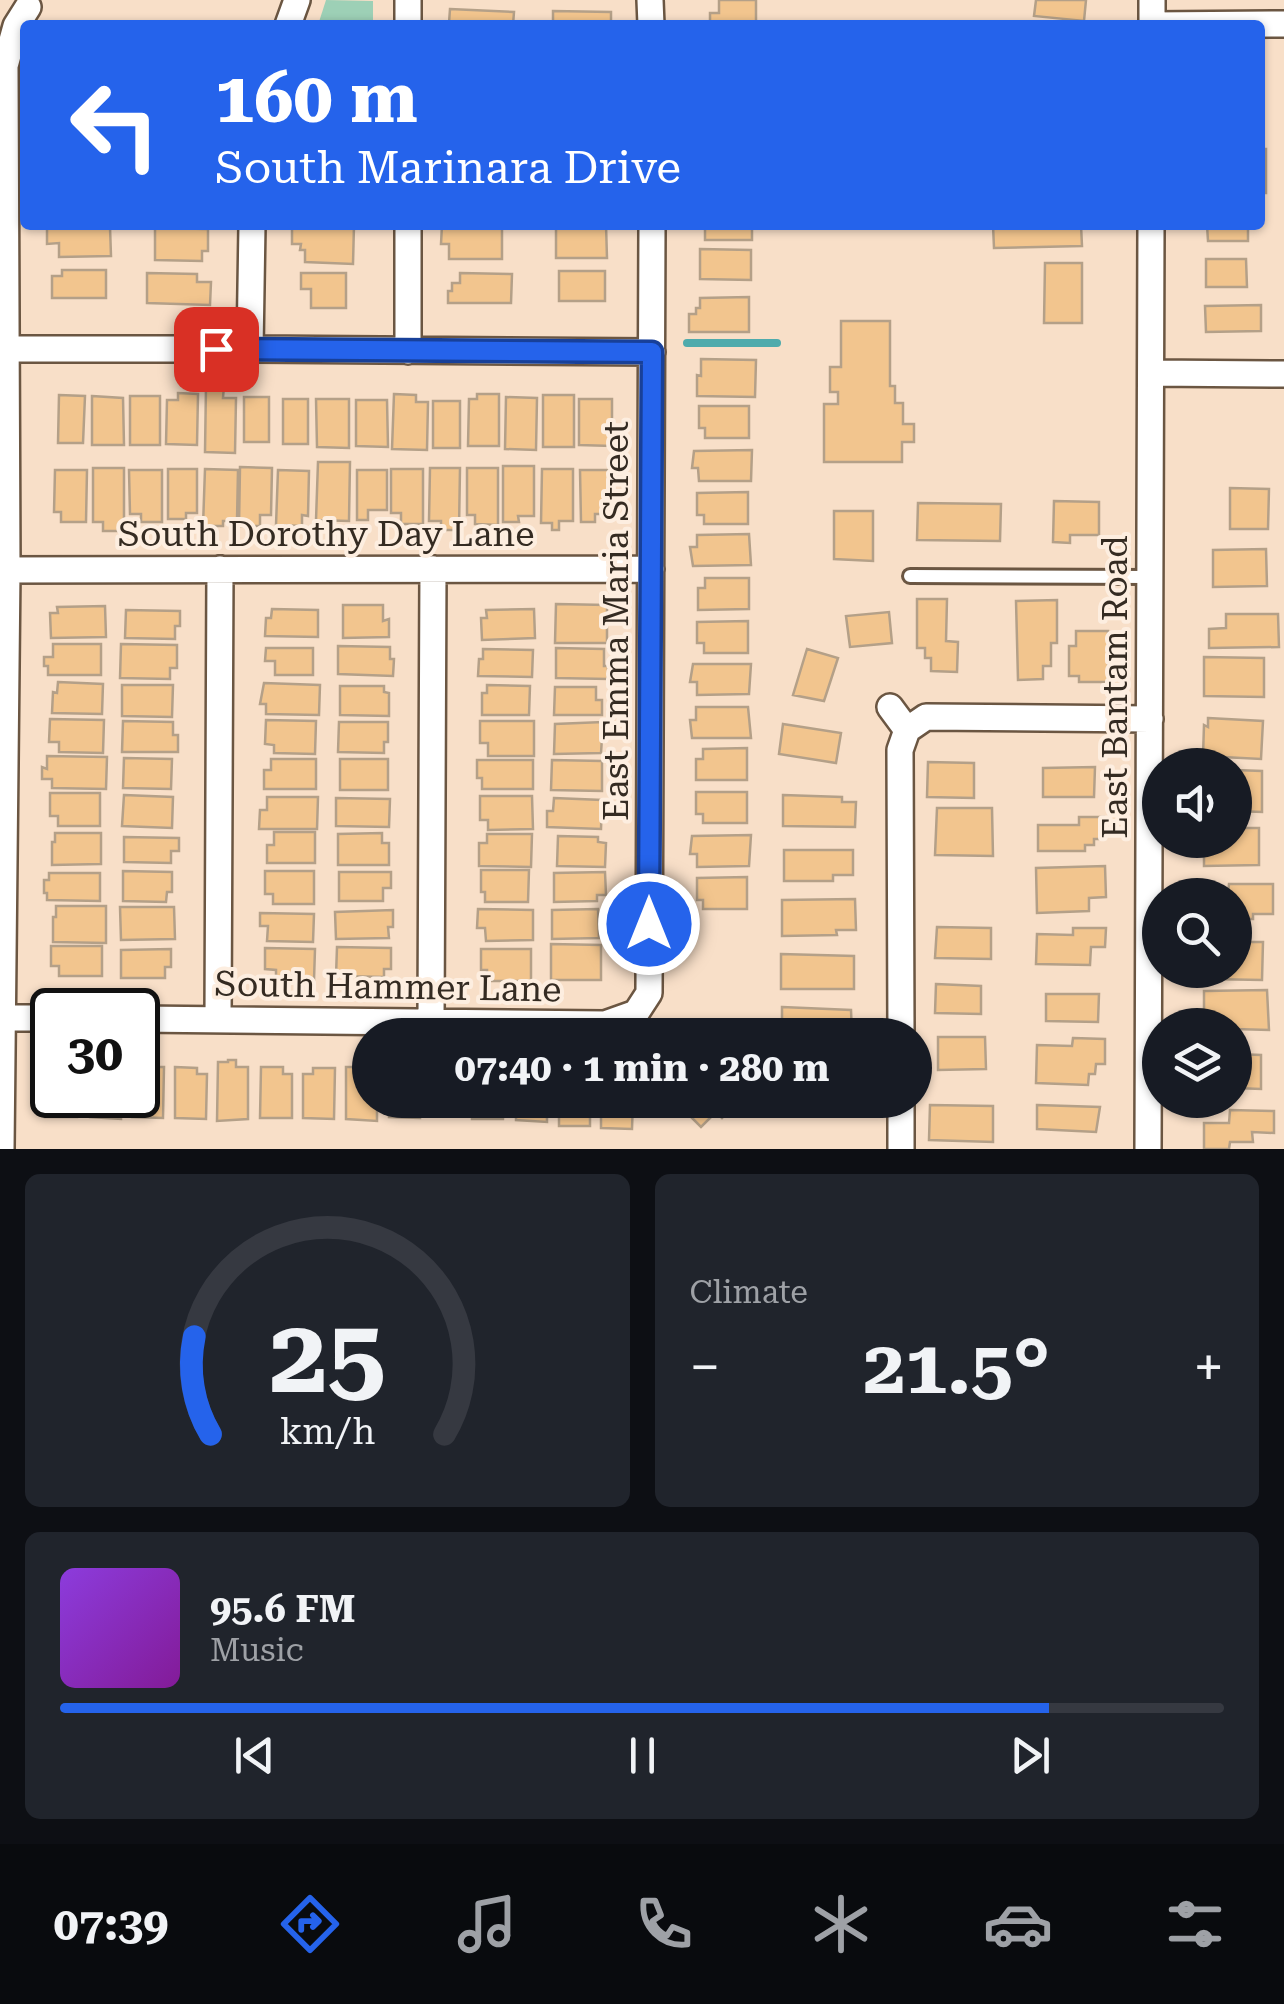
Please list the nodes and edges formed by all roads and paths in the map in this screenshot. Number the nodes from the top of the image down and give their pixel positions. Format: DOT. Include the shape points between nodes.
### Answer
graph roads {
  1 [pos="28,7"];
  2 [pos="252,230"];
  3 [pos="408,230"];
  4 [pos="652,230"];
  5 [pos="1151,230"];
  6 [pos="3,349"];
  7 [pos="250,349"];
  8 [pos="408,351"];
  9 [pos="652,352"];
  10 [pos="1151,372"];
  11 [pos="1284,374"];
  12 [pos="220,569"];
  13 [pos="433,569"];
  14 [pos="651,569"];
  15 [pos="4,570"];
  16 [pos="910,576"];
  17 [pos="1150,576"];
  18 [pos="890,707"];
  19 [pos="1150,719"];
  20 [pos="907,730"];
  21 [pos="636,1013"];
  22 [pos="1,1018"];
  23 [pos="30,1018"];
  24 [pos="431,1018"];
  25 [pos="622,1018"];
  26 [pos="901,1018"];
  27 [pos="160,1019"];
  28 [pos="218,1020"];
  29 [pos="352,1021"];
  30 [pos="901,1118"];
  31 [pos="2,1149"];
  32 [pos="901,1149"];
  33 [pos="1148,1149"];
  1 -- 6 [label="street" via="5,66"];
  2 -- 7 [label="street"];
  3 -- 8 [label="street"];
  4 -- 9 [label="street, East Emma Maria Street"];
  5 -- 10 [label="street, East Bantam Road"];
  6 -- 7 [label="street"];
  6 -- 15 [label="street"];
  7 -- 8 [label="street"];
  8 -- 9 [label="street"];
  9 -- 14 [label="street, East Emma Maria Street"];
  10 -- 11 [label="street"];
  10 -- 17 [label="street, East Bantam Road"];
  12 -- 13 [label="street, South Dorothy Day Lane"];
  12 -- 15 [label="street, South Dorothy Day Lane"];
  12 -- 28 [label="street"];
  13 -- 14 [label="street, South Dorothy Day Lane"];
  13 -- 24 [label="street"];
  14 -- 21 [label="street, East Emma Maria Street" via="649,993"];
  15 -- 22 [label="street"];
  16 -- 17 [label="lane"];
  17 -- 19 [label="street, East Bantam Road"];
  18 -- 20 [label="street"];
  19 -- 20 [label="street" via="926,717"];
  19 -- 33 [label="street, East Bantam Road"];
  20 -- 26 [label="street" via="900,750"];
  21 -- 25 [label="street, South Hammer Lane"];
  22 -- 23 [label="street"];
  22 -- 31 [label="street"];
  27 -- 28 [label="street, South Hammer Lane"];
  28 -- 29 [label="street, South Hammer Lane"];
  30 -- 32 [label="street"];
}
